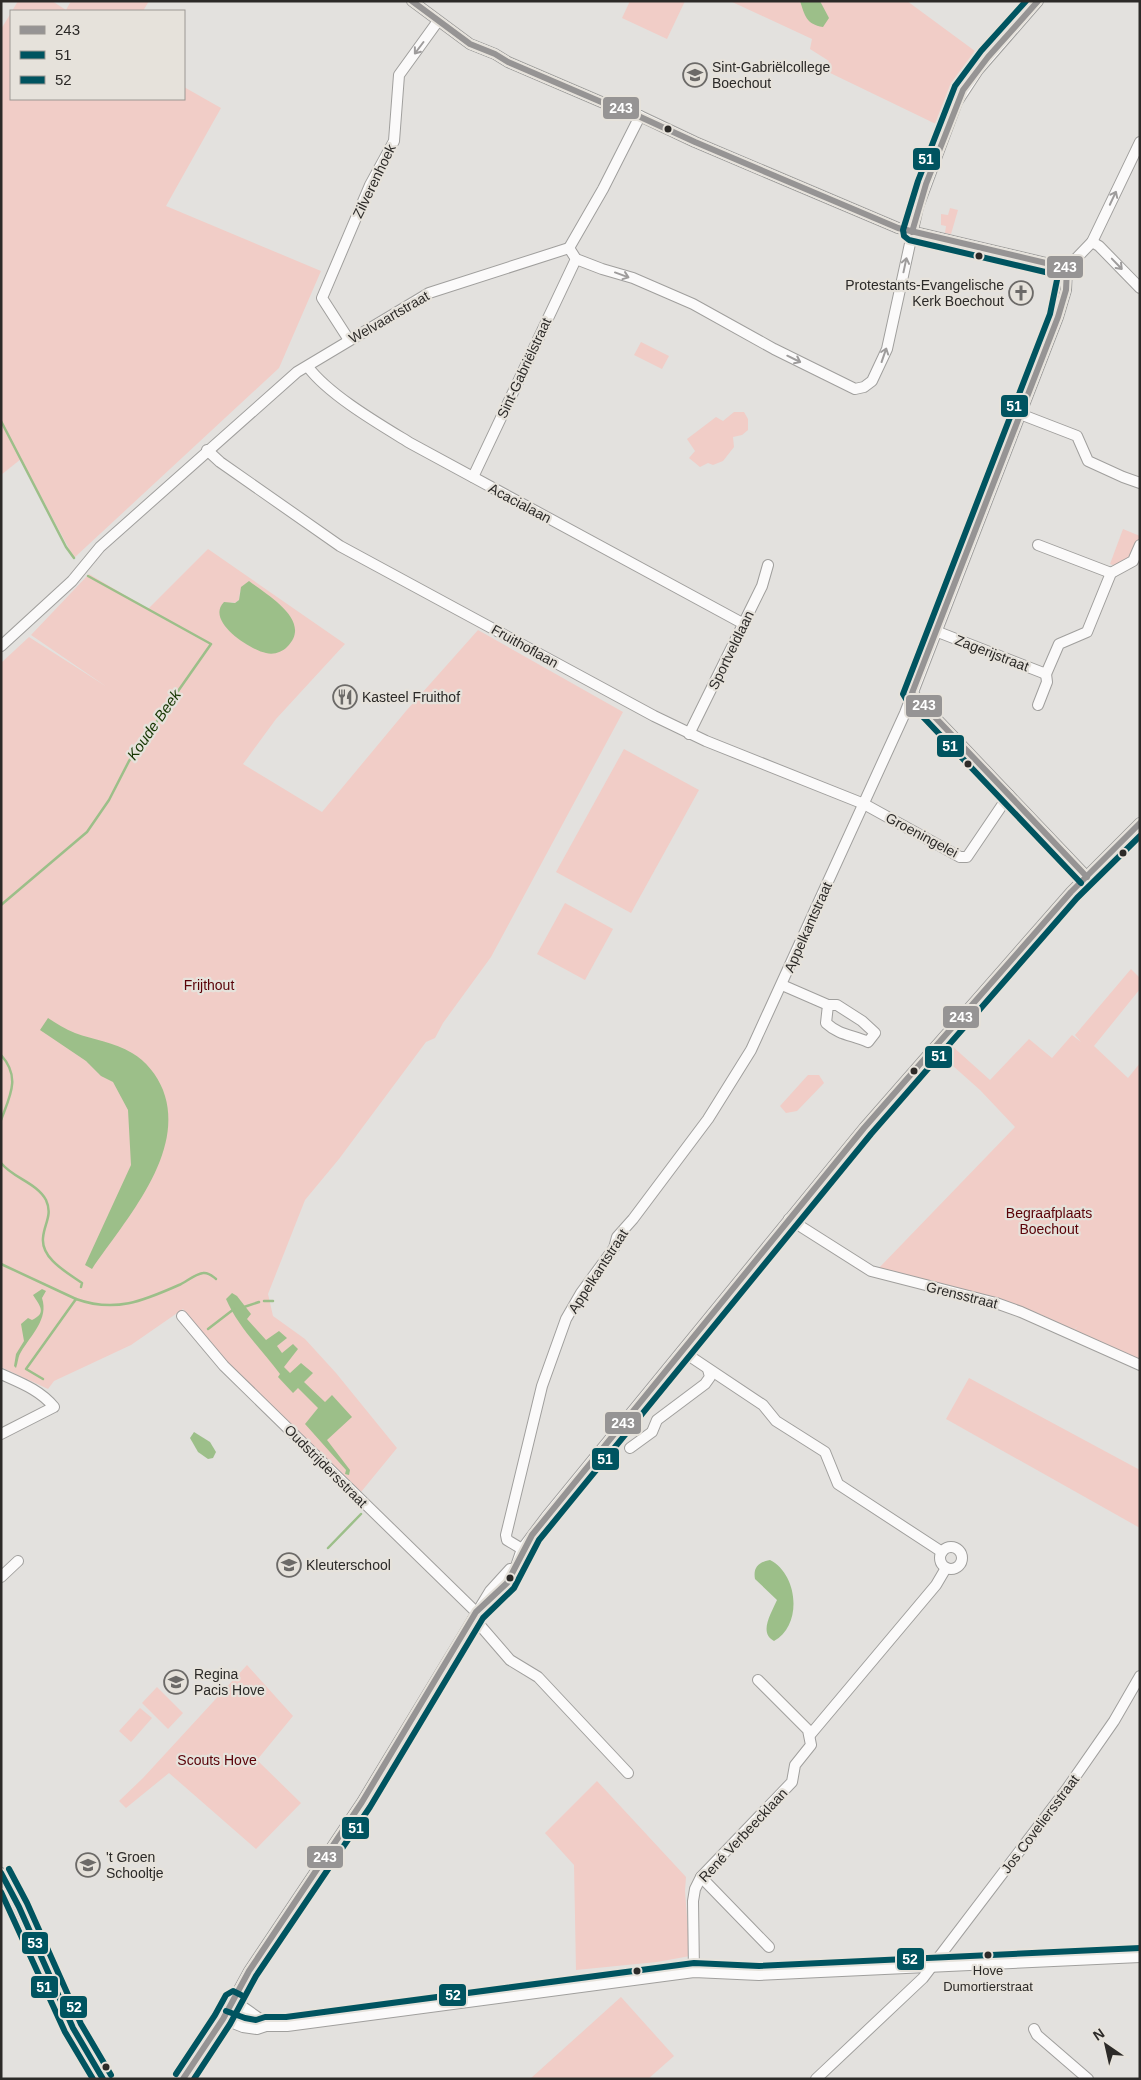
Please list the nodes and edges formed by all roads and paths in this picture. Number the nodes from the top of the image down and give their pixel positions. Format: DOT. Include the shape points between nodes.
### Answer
graph roads {
  1 [pos="412,1"];
  2 [pos="1038,1"];
  3 [pos="438,21"];
  4 [pos="640,116"];
  5 [pos="1140,142"];
  6 [pos="912,232"];
  7 [pos="1092,242"];
  8 [pos="569,248"];
  9 [pos="576,259"];
  10 [pos="1067,268"];
  11 [pos="1140,288"];
  12 [pos="349,340"];
  13 [pos="308,367"];
  14 [pos="1020,414"];
  15 [pos="207,450"];
  16 [pos="472,478"];
  17 [pos="1140,483"];
  18 [pos="1038,545"];
  19 [pos="1140,545"];
  20 [pos="768,565"];
  21 [pos="1111,573"];
  22 [pos="744,624"];
  23 [pos="938,632"];
  24 [pos="1,646"];
  25 [pos="1046,674"];
  26 [pos="912,693"];
  27 [pos="1038,705"];
  28 [pos="689,734"];
  29 [pos="1010,796"];
  30 [pos="864,804"];
  31 [pos="1140,823"];
  32 [pos="1087,877"];
  33 [pos="782,984"];
  34 [pos="828,1006"];
  35 [pos="789,1219"];
  36 [pos="182,1316"];
  37 [pos="682,1351"];
  38 [pos="1140,1365"];
  39 [pos="708,1368"];
  40 [pos="1,1374"];
  41 [pos="1,1434"];
  42 [pos="630,1448"];
  43 [pos="521,1551"];
  44 [pos="942,1552"];
  45 [pos="18,1561"];
  46 [pos="946,1568"];
  47 [pos="1,1577"];
  48 [pos="474,1616"];
  49 [pos="1140,1676"];
  50 [pos="758,1680"];
  51 [pos="810,1735"];
  52 [pos="628,1774"];
  53 [pos="1,1873"];
  54 [pos="701,1877"];
  55 [pos="769,1947"];
  56 [pos="1140,1957"];
  57 [pos="931,1966"];
  58 [pos="694,1972"];
  59 [pos="233,2000"];
  60 [pos="223,2018"];
  61 [pos="266,2026"];
  62 [pos="1034,2029"];
  63 [pos="103,2079"];
  64 [pos="183,2079"];
  65 [pos="816,2079"];
  66 [pos="1088,2079"];
  1 -- 3 [label="street"];
  2 -- 6 [label="street" via="963,90 926,184"];
  3 -- 4 [label="street" via="470,44 508,62"];
  3 -- 12 [label="street, Zilverenhoek, one-way" via="399,74 394,141 370,185 322,298"];
  4 -- 6 [label="street" via="838,204"];
  4 -- 8 [label="street"];
  7 -- 5 [label="street, one-way"];
  9 -- 6 [label="street, one-way" via="633,278 693,304 774,350 855,389 864,387 876,375 887,349"];
  6 -- 10 [label="street"];
  7 -- 10 [label="street"];
  7 -- 11 [label="street, one-way" via="1100,246"];
  8 -- 9 [label="street"];
  8 -- 12 [label="street, Welvaartstraat" via="429,293"];
  9 -- 16 [label="street, Sint-Gabriëlstraat"];
  10 -- 14 [label="street, Appelkantstraat" via="1066,290 1058,317"];
  12 -- 13 [label="street, Welvaartstraat"];
  13 -- 15 [label="street, Welvaartstraat" via="297,372"];
  13 -- 16 [label="street, Acacialaan" via="318,380 383,426"];
  14 -- 17 [label="street" via="1077,436 1088,461"];
  14 -- 23 [label="street, Appelkantstraat"];
  15 -- 24 [label="street, Welvaartstraat" via="100,547 72,581"];
  15 -- 28 [label="street, Fruithoflaan" via="340,546"];
  16 -- 22 [label="street, Acacialaan"];
  18 -- 21 [label="street"];
  19 -- 21 [label="street" via="1133,561"];
  20 -- 22 [label="street, Sportveldlaan"];
  21 -- 25 [label="street, Zagerijstraat" via="1087,632 1059,644"];
  22 -- 28 [label="street, Sportveldlaan"];
  23 -- 25 [label="street, Zagerijstraat"];
  23 -- 26 [label="street, Appelkantstraat"];
  25 -- 27 [label="street, Zagerijstraat"];
  26 -- 29 [label="street"];
  26 -- 30 [label="street, Appelkantstraat"];
  28 -- 30 [label="street, Fruithoflaan"];
  29 -- 30 [label="street, Groeningelei" via="967,857 960,857"];
  29 -- 32 [label="street"];
  30 -- 33 [label="street, Appelkantstraat"];
  31 -- 32 [label="street"];
  32 -- 35 [label="street" via="864,1128"];
  33 -- 34 [label="street"];
  33 -- 43 [label="street, Appelkantstraat" via="751,1050 719,1103 617,1237 614,1248 566,1319 542,1386 506,1535 507,1540"];
  34 -- 34 [label="street" via="826,1024 835,1032 868,1042 875,1033 837,1005"];
  35 -- 37 [label="street"];
  35 -- 38 [label="street, Grensstraat" via="871,1271 996,1303"];
  36 -- 48 [label="street, Oudstrijdersstraat" via="224,1366"];
  37 -- 39 [label="street"];
  37 -- 43 [label="street"];
  39 -- 42 [label="street" via="710,1377 705,1384 657,1420 652,1432"];
  39 -- 44 [label="street" via="763,1405 776,1421 825,1452 838,1484"];
  40 -- 41 [label="street" via="33,1389 54,1407"];
  43 -- 48 [label="street" via="514,1572"];
  44 -- 46 [label="street" via="940,1561"];
  44 -- 46 [label="street" via="953,1547 962,1556 956,1568"];
  45 -- 47 [label="street"];
  46 -- 51 [label="street, René Verbeecklaan" via="936,1585"];
  48 -- 52 [label="street, Oudstrijdersstraat" via="510,1660 538,1677"];
  48 -- 59 [label="street" via="362,1802"];
  49 -- 57 [label="street, Jos Coveliersstraat" via="1114,1721 1066,1790"];
  50 -- 51 [label="street"];
  51 -- 54 [label="street, René Verbeecklaan" via="811,1745 796,1765 792,1782"];
  53 -- 63 [label="street" via="73,2028"];
  54 -- 55 [label="street"];
  54 -- 58 [label="street, René Verbeecklaan" via="693,1901"];
  56 -- 57 [label="street"];
  57 -- 58 [label="street" via="759,1975"];
  57 -- 65 [label="street, Jos Coveliersstraat"];
  58 -- 61 [label="street" via="287,2026"];
  59 -- 60 [label="street"];
  59 -- 61 [label="street"];
  60 -- 61 [label="street" via="243,2027 257,2029"];
  60 -- 64 [label="street"];
  62 -- 66 [label="street"];
}
